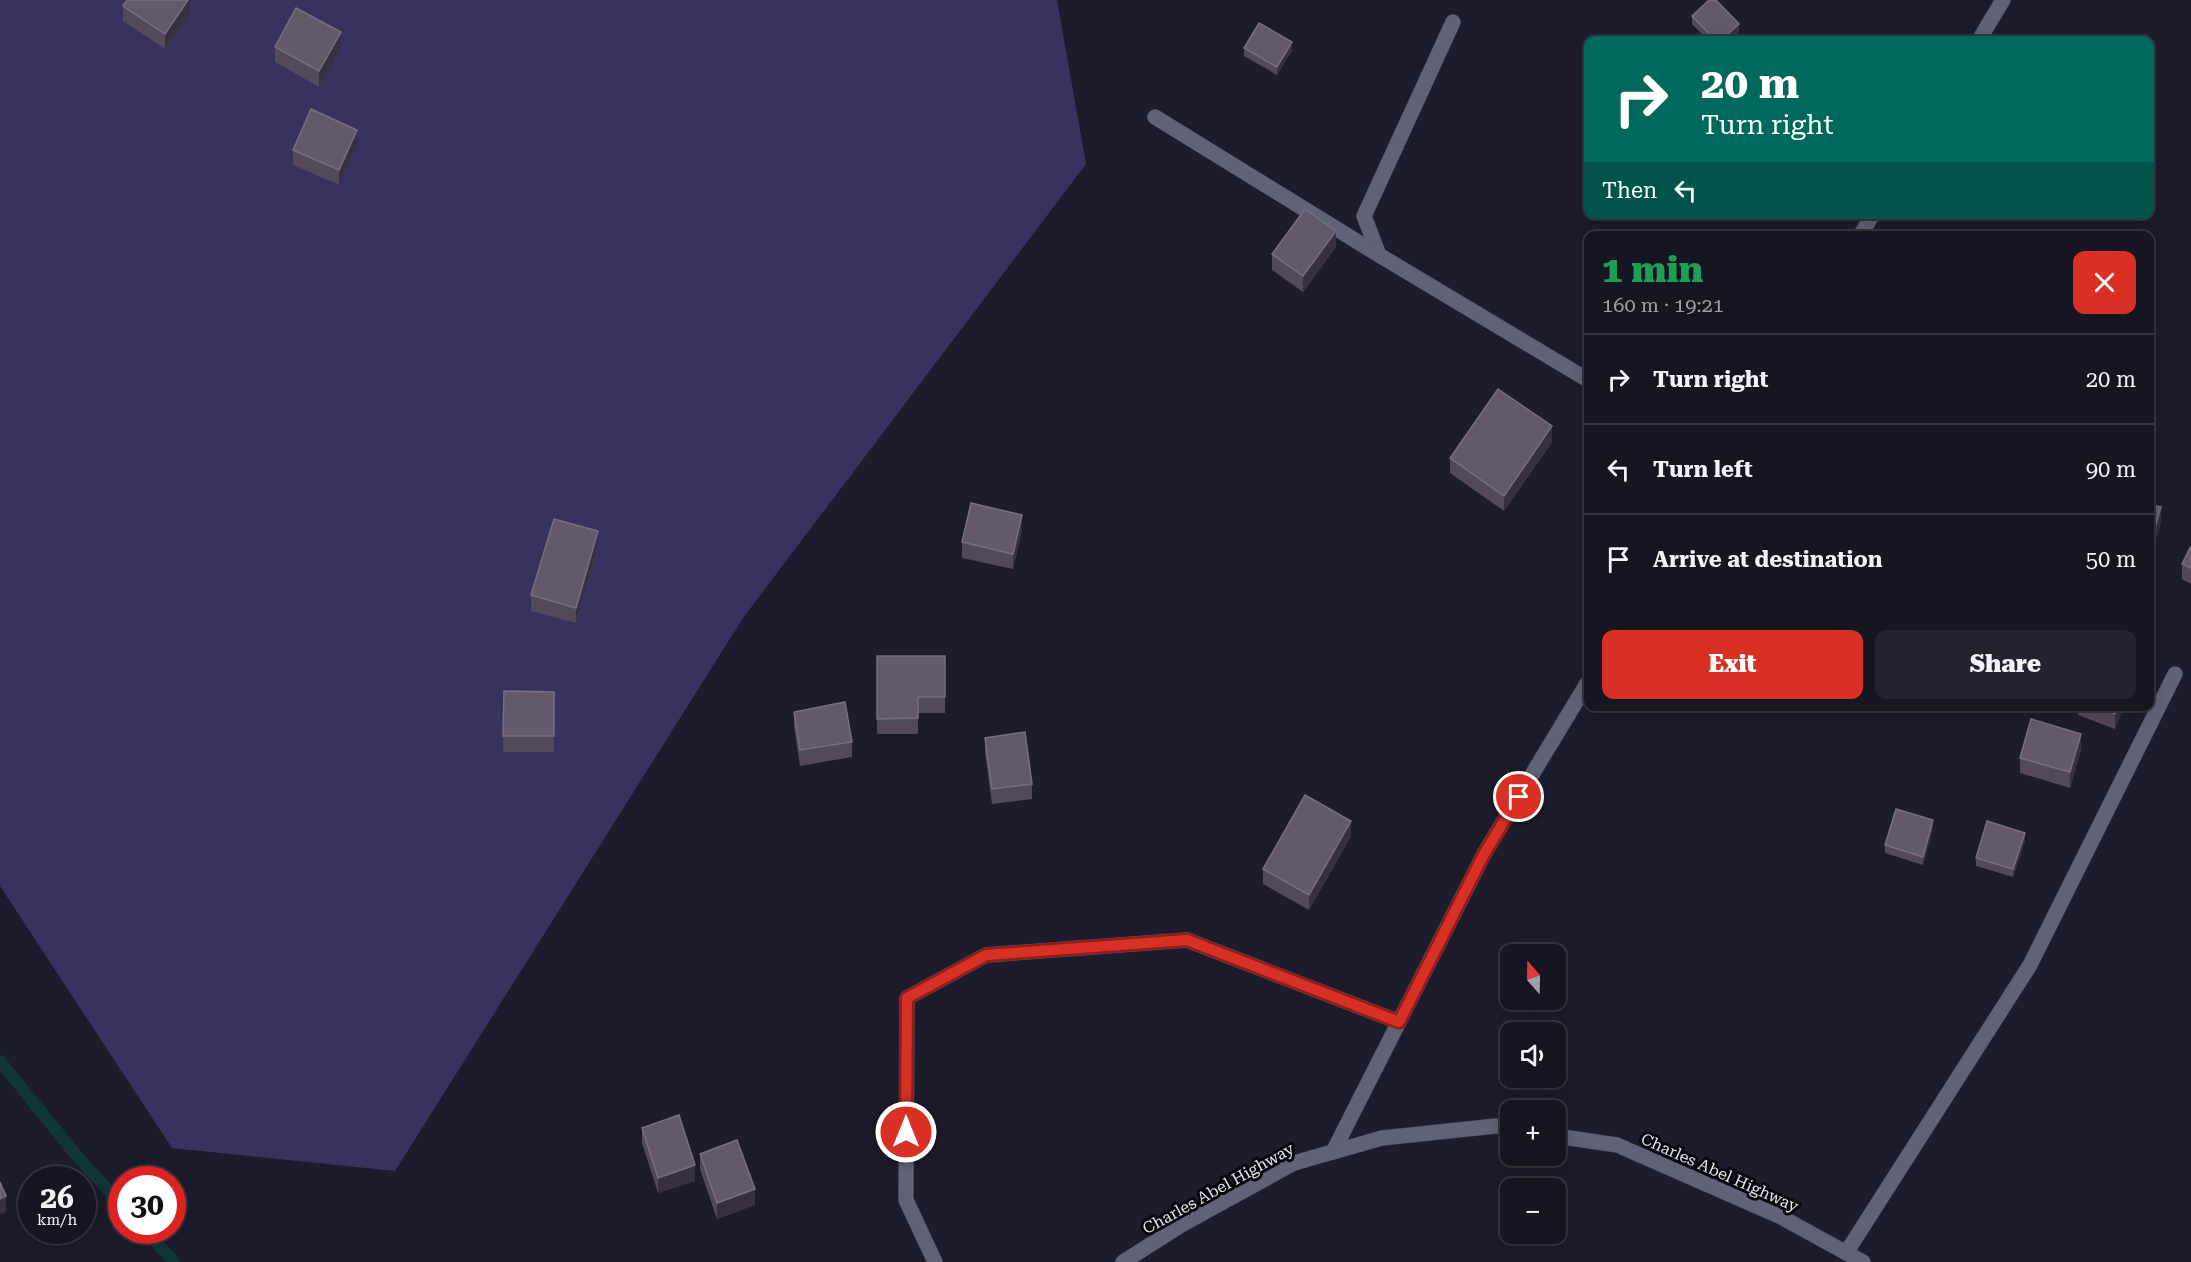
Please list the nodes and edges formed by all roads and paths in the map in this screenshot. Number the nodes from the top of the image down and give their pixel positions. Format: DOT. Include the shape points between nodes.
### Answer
graph roads {
  1 [pos="2003,0"];
  2 [pos="1453,22"];
  3 [pos="1981,36"];
  4 [pos="1155,117"];
  5 [pos="1379,255"];
  6 [pos="1584,378"];
  7 [pos="2175,674"];
  8 [pos="1584,689"];
  9 [pos="1399,1022"];
  10 [pos="1500,1127"];
  11 [pos="1566,1137"];
  12 [pos="1333,1152"];
  13 [pos="1846,1252"];
  14 [pos="935,1262"];
  15 [pos="1124,1262"];
  16 [pos="1863,1262"];
  1 -- 3 [label="street"];
  2 -- 5 [label="street" via="1364,216"];
  4 -- 5 [label="street"];
  5 -- 6 [label="street"];
  7 -- 13 [label="street" via="2030,965"];
  8 -- 9 [label="street" via="1484,854"];
  9 -- 12 [label="street"];
  9 -- 14 [label="street" via="1187,940 986,955 907,998 906,1200"];
  10 -- 12 [label="street, Charles Abel Highway" via="1382,1138"];
  11 -- 13 [label="street, Charles Abel Highway" via="1617,1145 1781,1216"];
  12 -- 15 [label="street, Charles Abel Highway" via="1294,1163 1183,1224"];
  13 -- 16 [label="street, Charles Abel Highway"];
}
